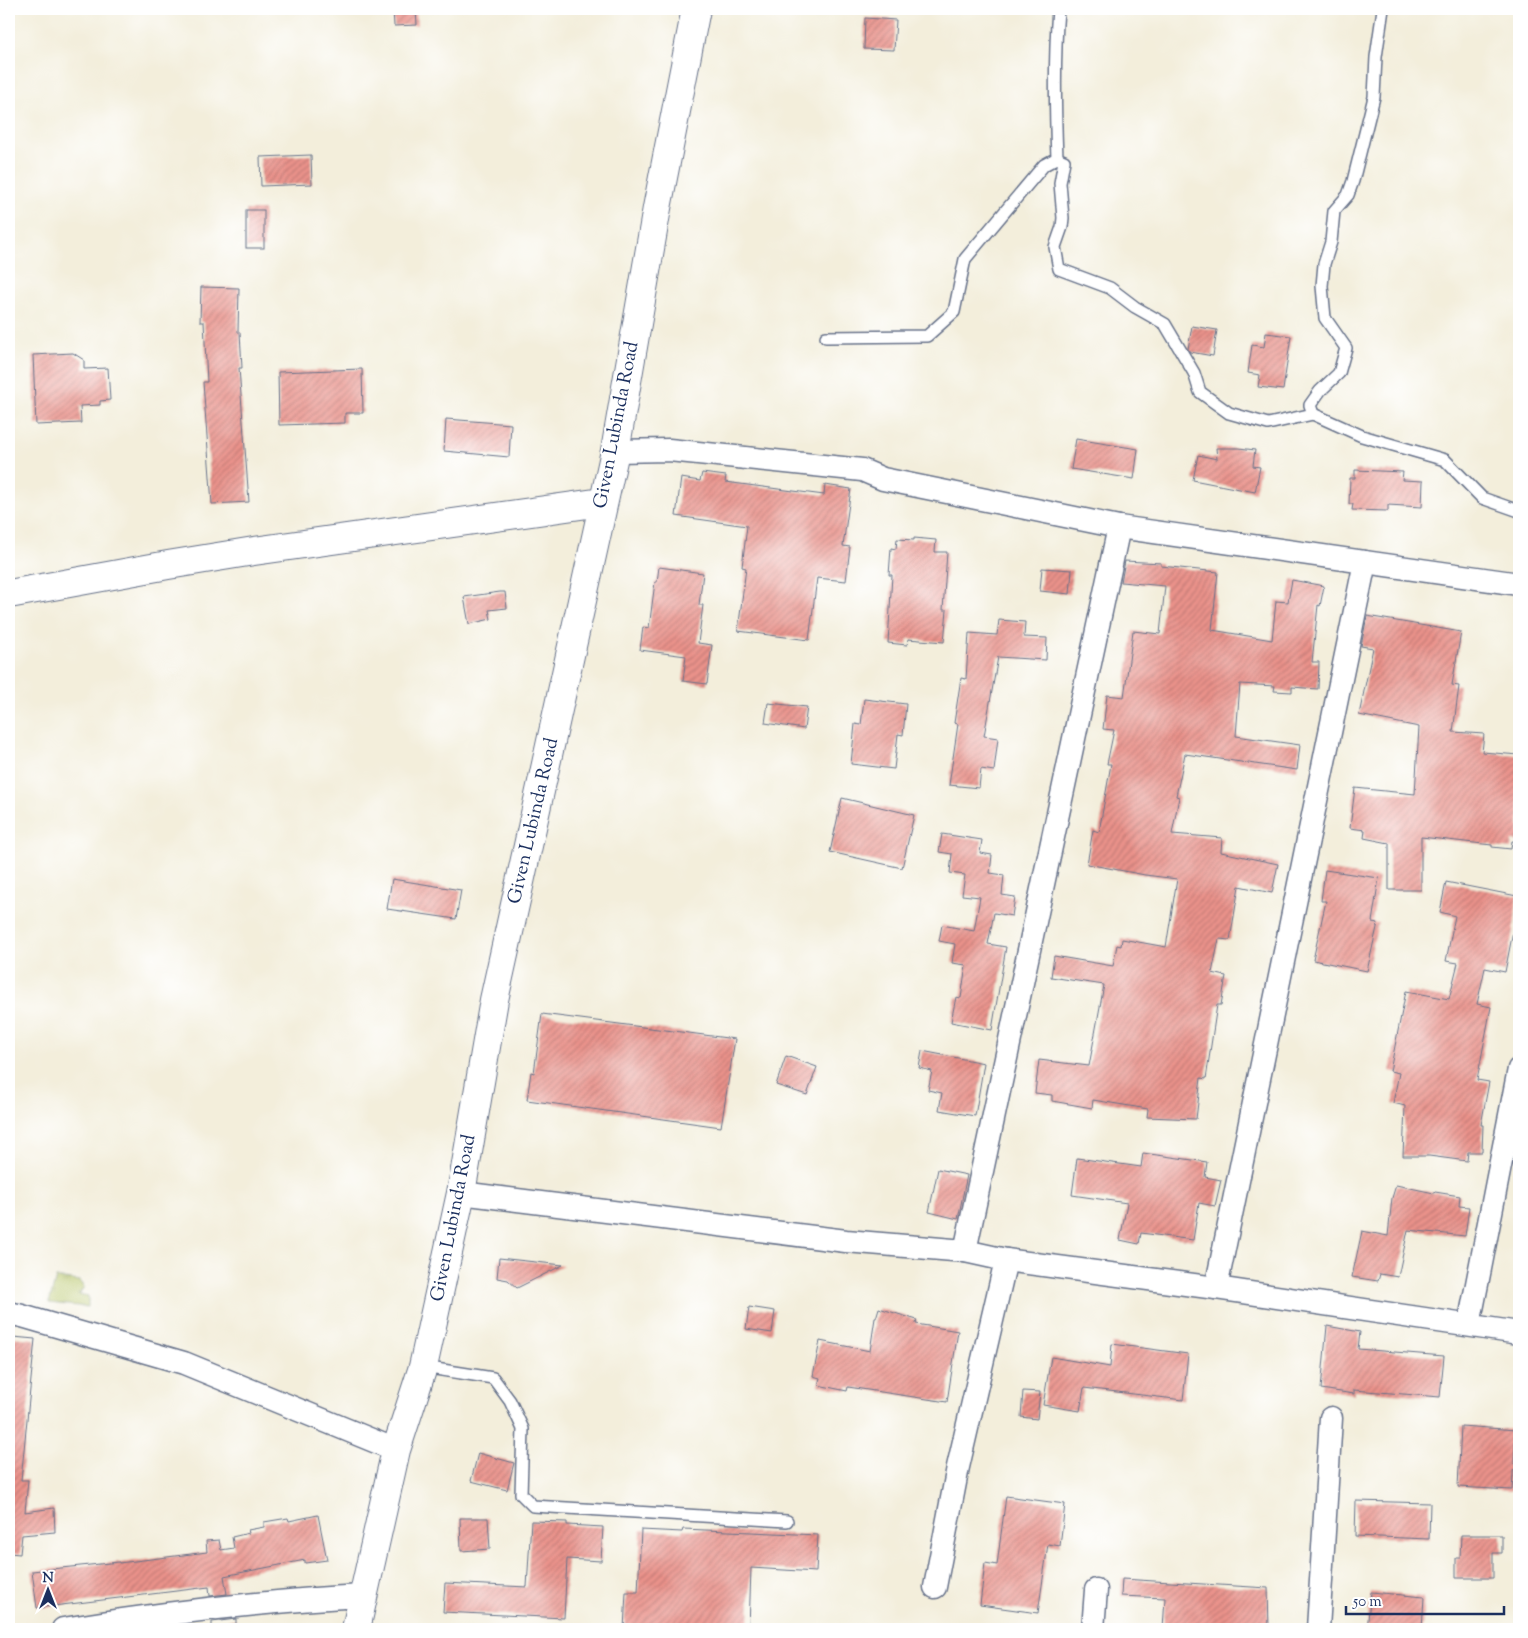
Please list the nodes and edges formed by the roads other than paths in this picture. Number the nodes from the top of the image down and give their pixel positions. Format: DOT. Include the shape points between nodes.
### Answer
graph roads {
  1 [pos="696,9"];
  2 [pos="1058,9"];
  3 [pos="1383,9"];
  4 [pos="1057,158"];
  5 [pos="826,337"];
  6 [pos="1313,414"];
  7 [pos="615,451"];
  8 [pos="602,502"];
  9 [pos="1519,510"];
  10 [pos="1119,527"];
  11 [pos="1366,562"];
  12 [pos="1519,584"];
  13 [pos="9,594"];
  14 [pos="1519,1068"];
  15 [pos="461,1193"];
  16 [pos="965,1251"];
  17 [pos="1006,1260"];
  18 [pos="1216,1288"];
  19 [pos="9,1313"];
  20 [pos="1468,1325"];
  21 [pos="1519,1334"];
  22 [pos="423,1367"];
  23 [pos="1331,1418"];
  24 [pos="396,1450"];
  25 [pos="787,1521"];
  26 [pos="935,1587"];
  27 [pos="1096,1590"];
  28 [pos="364,1596"];
  29 [pos="63,1629"];
  30 [pos="356,1629"];
  31 [pos="1093,1629"];
  32 [pos="1318,1629"];
  1 -- 7 [label="street, Given Lubinda Road"];
  2 -- 4 [label="lane" via="1054,87"];
  3 -- 6 [label="lane" via="1374,97 1353,181 1348,195 1334,211 1332,242 1324,264 1325,318 1346,348 1339,373 1320,390 1310,405"];
  4 -- 5 [label="lane" via="1044,165 965,258 954,312 927,336"];
  4 -- 6 [label="lane" via="1064,161 1060,183 1062,227 1054,247 1059,269 1110,288 1165,324 1194,373 1200,392 1229,414 1268,424"];
  6 -- 9 [label="lane" via="1362,436 1445,460 1482,498"];
  7 -- 8 [label="street, Given Lubinda Road"];
  7 -- 10 [label="street" via="670,450 862,470 883,480"];
  8 -- 13 [label="street" via="254,551"];
  8 -- 15 [label="street, Given Lubinda Road" via="494,1000"];
  10 -- 11 [label="street"];
  10 -- 16 [label="street"];
  11 -- 12 [label="street"];
  11 -- 18 [label="street"];
  14 -- 20 [label="street"];
  15 -- 16 [label="street" via="846,1241"];
  15 -- 22 [label="street, Given Lubinda Road"];
  16 -- 17 [label="street"];
  17 -- 18 [label="street"];
  17 -- 26 [label="street" via="958,1468"];
  18 -- 20 [label="street"];
  19 -- 24 [label="street" via="184,1363"];
  20 -- 21 [label="street"];
  22 -- 24 [label="street, Given Lubinda Road"];
  22 -- 25 [label="lane" via="493,1378 510,1401 523,1429 521,1494 533,1506"];
  23 -- 32 [label="street"];
  24 -- 28 [label="street, Given Lubinda Road"];
  27 -- 31 [label="street"];
  28 -- 29 [label="street" via="230,1606"];
  28 -- 30 [label="street, Given Lubinda Road"];
}
